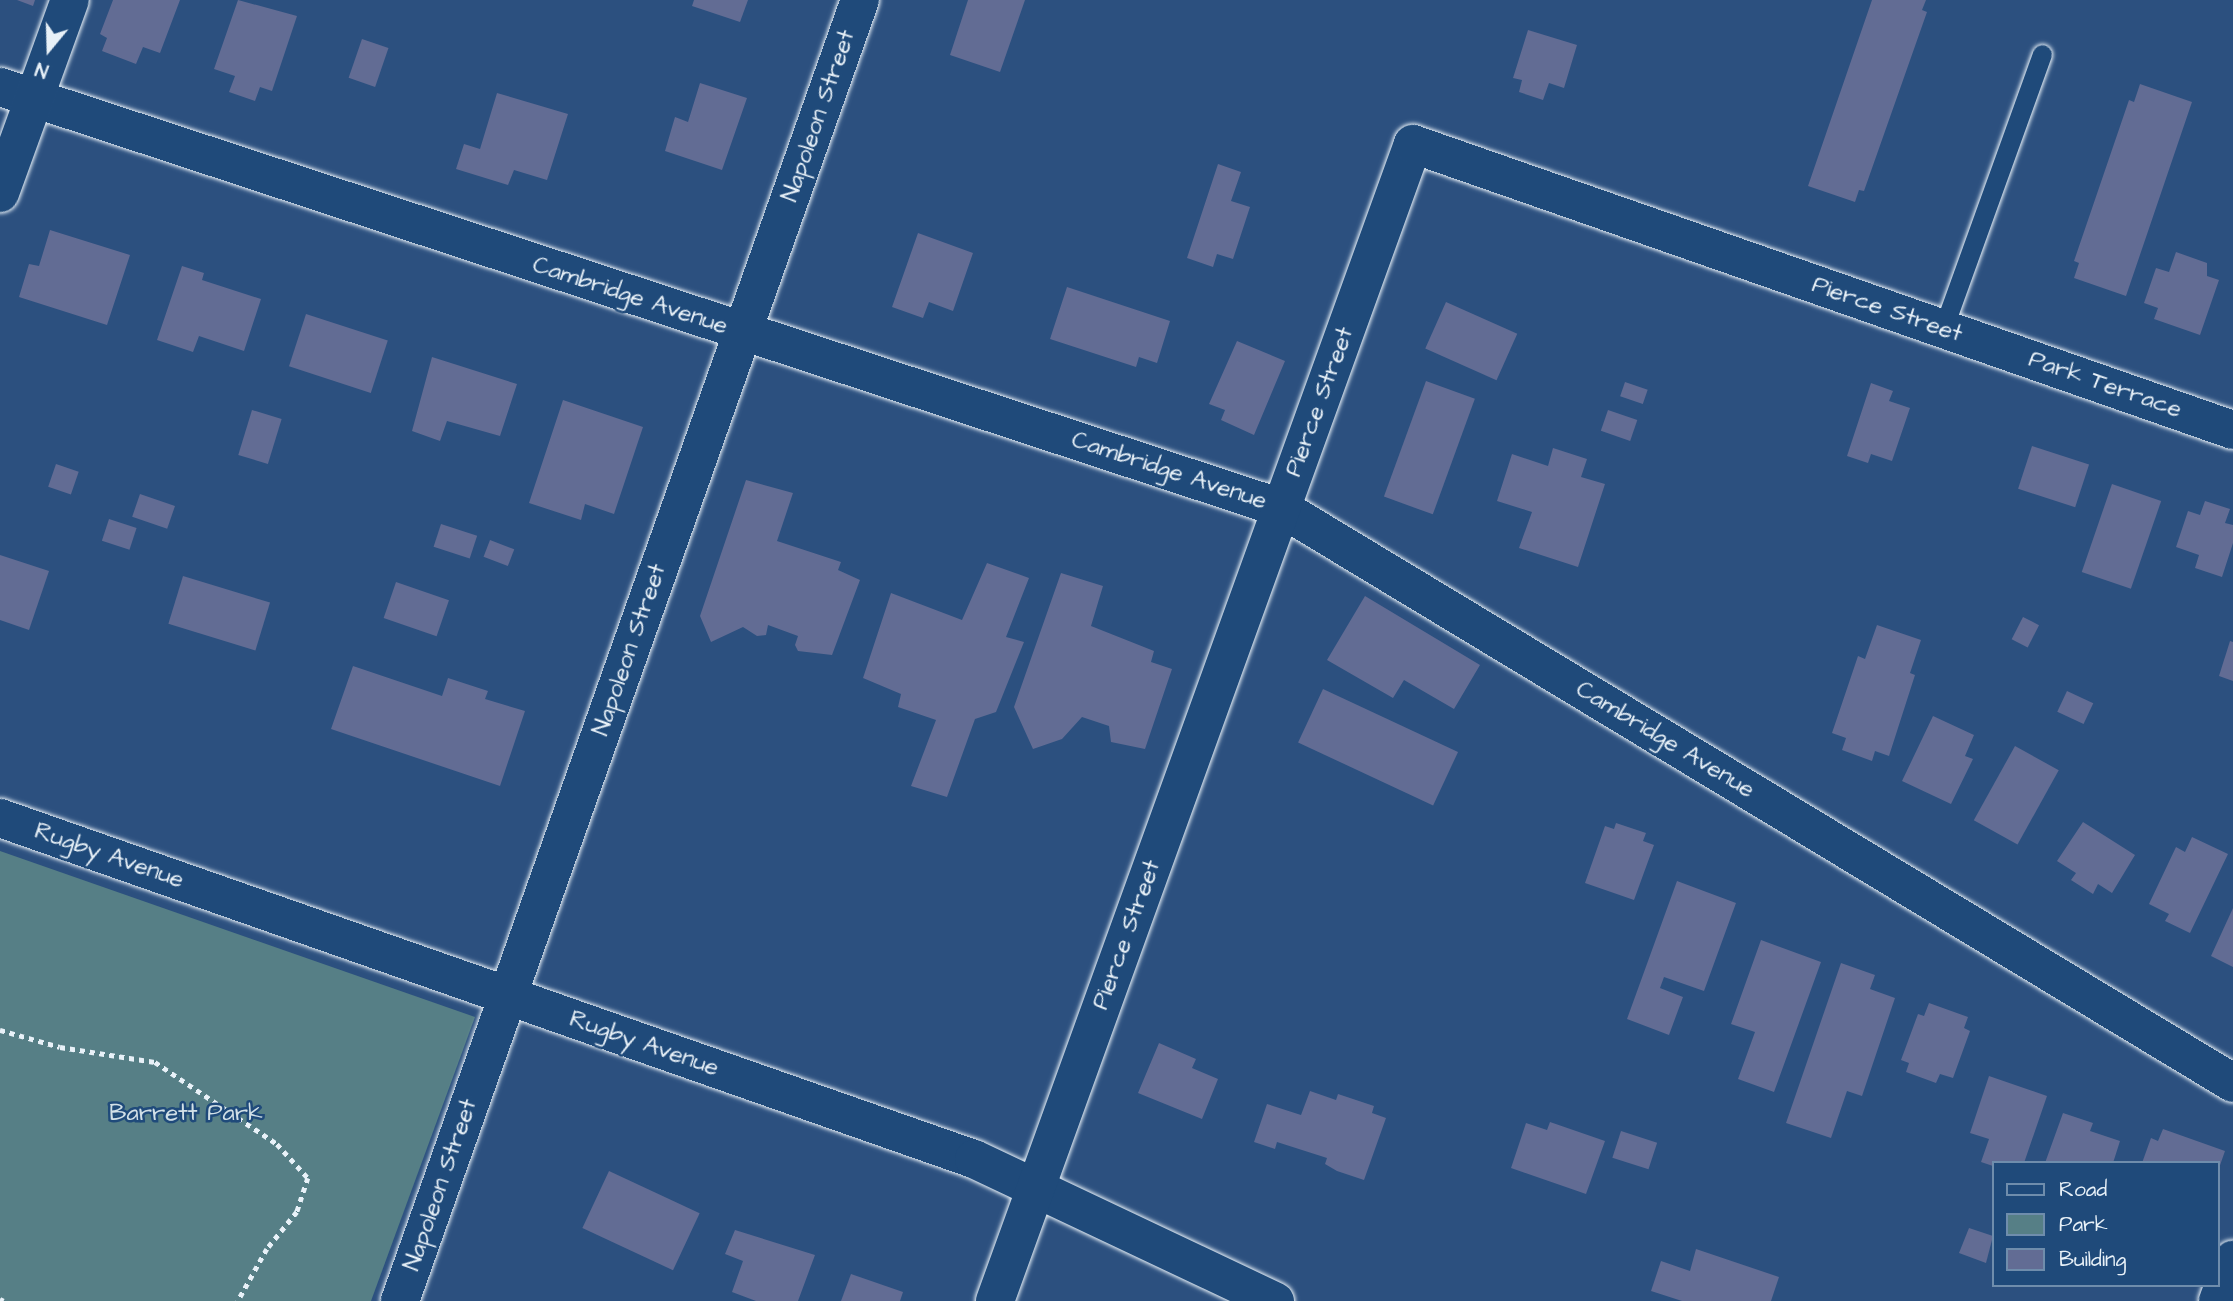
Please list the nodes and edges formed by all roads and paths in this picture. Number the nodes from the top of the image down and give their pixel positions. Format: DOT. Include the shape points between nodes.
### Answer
graph roads {
  1 [pos="70,0"];
  2 [pos="860,0"];
  3 [pos="2042,54"];
  4 [pos="17,93"];
  5 [pos="0,193"];
  6 [pos="742,334"];
  7 [pos="1960,335"];
  8 [pos="2233,430"];
  9 [pos="1281,508"];
  10 [pos="0,818"];
  11 [pos="508,996"];
  12 [pos="0,1030"];
  13 [pos="2233,1083"];
  14 [pos="1036,1187"];
  15 [pos="2233,1260"];
  16 [pos="239,1301"];
  17 [pos="400,1301"];
  18 [pos="995,1301"];
  19 [pos="1275,1301"];
  20 [pos="2218,1301"];
  1 -- 4 [label="street"];
  2 -- 6 [label="street, Napoleon Street"];
  3 -- 7 [label="lane"];
  4 -- 5 [label="street"];
  4 -- 6 [label="street, Cambridge Avenue"];
  6 -- 9 [label="street, Cambridge Avenue"];
  6 -- 11 [label="street, Napoleon Street"];
  7 -- 8 [label="street, Park Terrace"];
  7 -- 9 [label="street, Pierce Street" via="1413,144"];
  9 -- 13 [label="street, Cambridge Avenue"];
  9 -- 14 [label="street, Pierce Street"];
  10 -- 11 [label="street, Rugby Avenue"];
  11 -- 14 [label="street, Rugby Avenue" via="974,1159"];
  11 -- 17 [label="street, Napoleon Street"];
  12 -- 16 [label="path" via="60,1047 155,1062 277,1144 308,1178 298,1212 267,1249"];
  14 -- 18 [label="street, Pierce Street"];
  14 -- 19 [label="street, Rugby Avenue"];
  15 -- 20 [label="street"];
}
